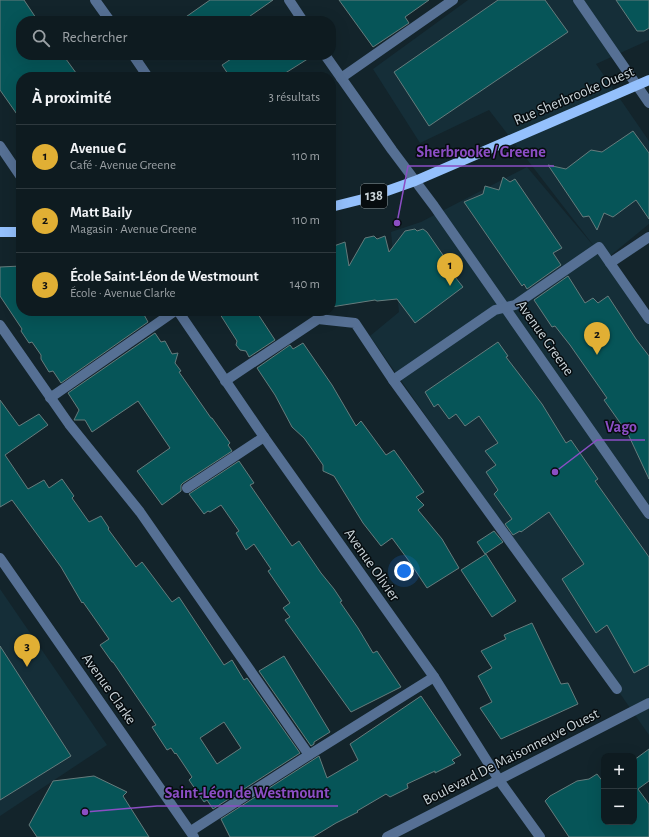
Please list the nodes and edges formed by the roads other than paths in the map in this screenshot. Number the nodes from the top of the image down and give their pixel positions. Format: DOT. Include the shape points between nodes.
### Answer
graph roads {
  1 [pos="95,0"];
  2 [pos="289,0"];
  3 [pos="453,0"];
  4 [pos="578,0"];
  5 [pos="440,4"];
  6 [pos="106,16"];
  7 [pos="300,16"];
  8 [pos="136,60"];
  9 [pos="328,60"];
  10 [pos="145,72"];
  11 [pos="341,78"];
  12 [pos="649,80"];
  13 [pos="636,85"];
  14 [pos="649,104"];
  15 [pos="0,146"];
  16 [pos="16,170"];
  17 [pos="416,181"];
  18 [pos="336,206"];
  19 [pos="0,232"];
  20 [pos="16,232"];
  21 [pos="649,237"];
  22 [pos="610,263"];
  23 [pos="505,308"];
  24 [pos="170,316"];
  25 [pos="180,316"];
  26 [pos="649,319"];
  27 [pos="0,325"];
  28 [pos="393,380"];
  29 [pos="225,381"];
  30 [pos="50,398"];
  31 [pos="264,437"];
  32 [pos="187,488"];
  33 [pos="649,514"];
  34 [pos="0,558"];
  35 [pos="434,677"];
  36 [pos="617,689"];
  37 [pos="649,703"];
  38 [pos="309,755"];
  39 [pos="499,780"];
  40 [pos="192,834"];
  41 [pos="387,837"];
  42 [pos="540,837"];
  1 -- 6 [label="street"];
  2 -- 7 [label="street"];
  3 -- 5 [label="street"];
  4 -- 13 [label="street"];
  5 -- 11 [label="street"];
  8 -- 10 [label="street"];
  9 -- 11 [label="street, Avenue Greene"];
  11 -- 17 [label="street, Avenue Greene"];
  12 -- 13 [label="main road, Rue Sherbrooke Ouest / 138"];
  13 -- 14 [label="street"];
  13 -- 17 [label="main road, Rue Sherbrooke Ouest / 138"];
  15 -- 16 [label="street"];
  17 -- 18 [label="main road, Rue Sherbrooke Ouest / 138"];
  17 -- 23 [label="street, Avenue Greene"];
  19 -- 20 [label="main road"];
  21 -- 22 [label="street"];
  22 -- 23 [label="street" via="599,247 514,305"];
  22 -- 26 [label="street"];
  23 -- 28 [label="street" via="495,310"];
  23 -- 33 [label="street, Avenue Greene"];
  24 -- 30 [label="street"];
  25 -- 29 [label="street, Avenue Olivier"];
  27 -- 30 [label="street"];
  28 -- 29 [label="street" via="355,323 318,319"];
  28 -- 36 [label="street"];
  29 -- 31 [label="street, Avenue Olivier"];
  30 -- 38 [label="street" via="140,512"];
  31 -- 32 [label="street"];
  31 -- 35 [label="street, Avenue Olivier"];
  34 -- 40 [label="street, Avenue Clarke"];
  35 -- 38 [label="street"];
  35 -- 39 [label="street, Avenue Olivier"];
  37 -- 39 [label="street, Boulevard De Maisonneuve Ouest"];
  38 -- 40 [label="street"];
  39 -- 41 [label="street, Boulevard De Maisonneuve Ouest"];
  39 -- 42 [label="street, Avenue Olivier"];
}
